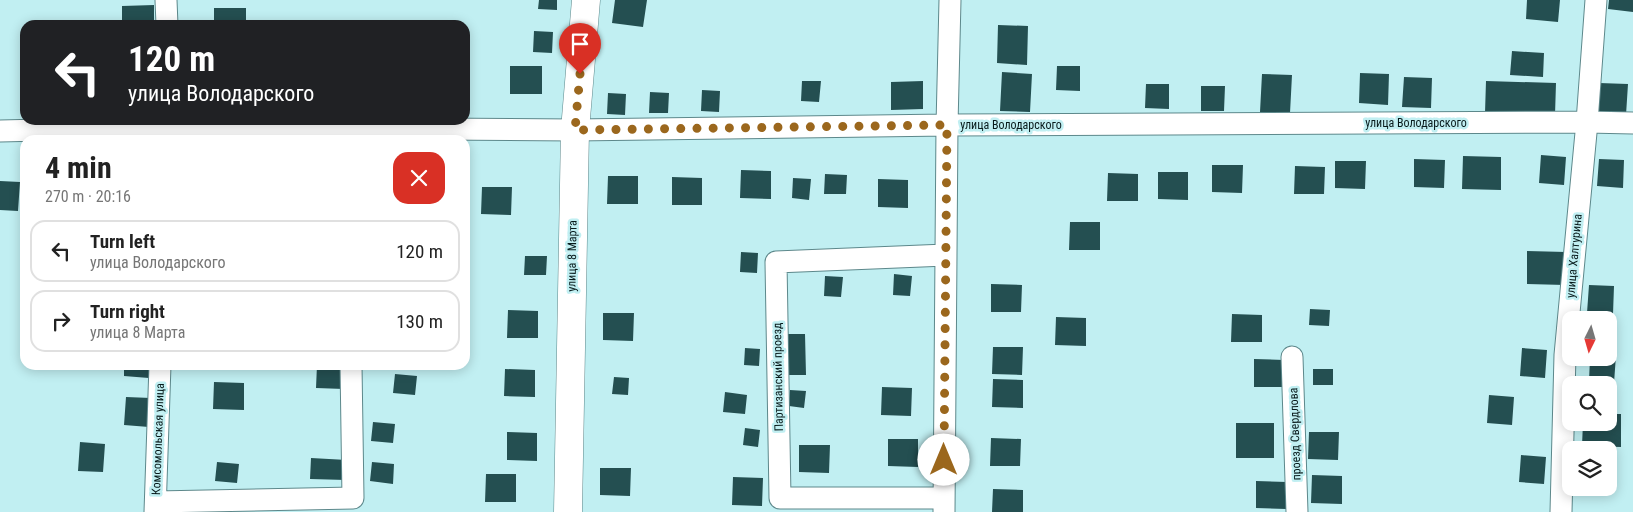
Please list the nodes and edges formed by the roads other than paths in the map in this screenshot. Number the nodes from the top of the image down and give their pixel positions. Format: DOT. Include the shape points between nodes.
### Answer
graph roads {
  1 [pos="166,0"];
  2 [pos="586,0"];
  3 [pos="950,0"];
  4 [pos="1596,0"];
  5 [pos="167,20"];
  6 [pos="1587,122"];
  7 [pos="1633,124"];
  8 [pos="947,125"];
  9 [pos="167,129"];
  10 [pos="575,130"];
  11 [pos="0,131"];
  12 [pos="946,255"];
  13 [pos="1292,357"];
  14 [pos="160,370"];
  15 [pos="351,370"];
  16 [pos="944,505"];
  17 [pos="156,507"];
  18 [pos="568,512"];
  19 [pos="1297,512"];
  20 [pos="1561,512"];
  1 -- 5 [label="street"];
  2 -- 10 [label="main road, улица 8 Марта"];
  3 -- 8 [label="street"];
  4 -- 6 [label="street, улица Халтурина"];
  6 -- 7 [label="street, улица Володарского"];
  6 -- 8 [label="street, улица Володарского"];
  6 -- 20 [label="street, улица Халтурина" via="1565,355"];
  8 -- 10 [label="street, улица Володарского"];
  8 -- 12 [label="street"];
  9 -- 10 [label="street, улица Володарского"];
  9 -- 11 [label="street, улица Володарского"];
  10 -- 18 [label="main road, улица 8 Марта"];
  12 -- 16 [label="street"];
  12 -- 16 [label="street, Партизанский проезд" via="776,262 780,498"];
  13 -- 19 [label="street, проезд Свердлова"];
  14 -- 17 [label="street, Комсомольская улица"];
  15 -- 17 [label="street" via="353,498"];
}
